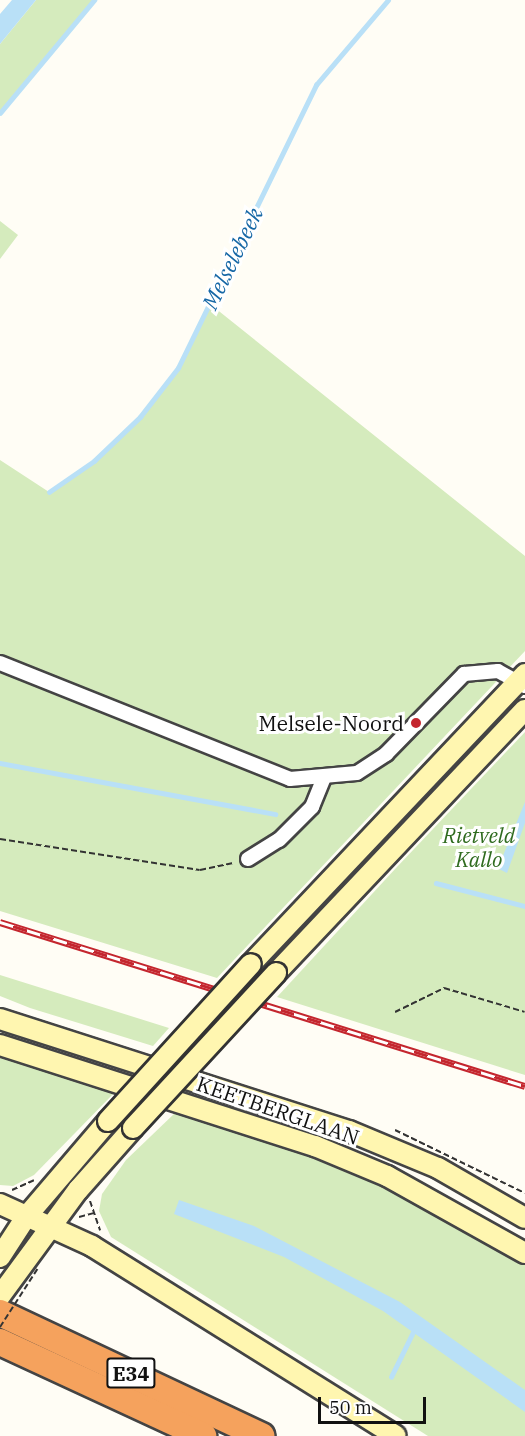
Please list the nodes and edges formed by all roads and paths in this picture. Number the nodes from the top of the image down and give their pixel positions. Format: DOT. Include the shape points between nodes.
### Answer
graph roads {
  1 [pos="0,663"];
  2 [pos="523,680"];
  3 [pos="525,710"];
  4 [pos="324,778"];
  5 [pos="0,839"];
  6 [pos="248,859"];
  7 [pos="394,1012"];
  8 [pos="525,1012"];
  9 [pos="0,1019"];
  10 [pos="0,1046"];
  11 [pos="37,1178"];
  12 [pos="15,1190"];
  13 [pos="0,1204"];
  14 [pos="67,1207"];
  15 [pos="26,1217"];
  16 [pos="525,1218"];
  17 [pos="53,1227"];
  18 [pos="92,1246"];
  19 [pos="525,1253"];
  20 [pos="2,1254"];
  21 [pos="30,1264"];
  22 [pos="0,1296"];
  23 [pos="0,1313"];
  24 [pos="0,1327"];
  25 [pos="0,1341"];
  26 [pos="203,1436"];
  27 [pos="261,1436"];
  28 [pos="396,1436"];
  1 -- 4 [label="street" via="250,766 290,779"];
  2 -- 4 [label="street" via="482,669 464,674 386,754 357,773"];
  2 -- 15 [label="main road, bridge" via="251,964"];
  3 -- 14 [label="main road, bridge" via="133,1128"];
  4 -- 6 [label="street" via="312,807 279,840"];
  5 -- 6 [label="path" via="200,870"];
  7 -- 8 [label="path" via="444,988"];
  9 -- 16 [label="main road, KEETBERGLAAN" via="349,1131 438,1168"];
  10 -- 19 [label="main road, KEETBERGLAAN" via="315,1146 387,1176"];
  11 -- 12 [label="path"];
  13 -- 15 [label="main road"];
  14 -- 17 [label="main road"];
  14 -- 18 [label="main road"];
  15 -- 17 [label="main road"];
  15 -- 20 [label="main road"];
  15 -- 21 [label="main road" via="31,1232"];
  17 -- 18 [label="main road"];
  17 -- 21 [label="main road"];
  18 -- 28 [label="main road"];
  21 -- 22 [label="main road"];
  21 -- 24 [label="path, bridge"];
  23 -- 27 [label="highway, E34"];
  25 -- 26 [label="highway, E34"];
}
